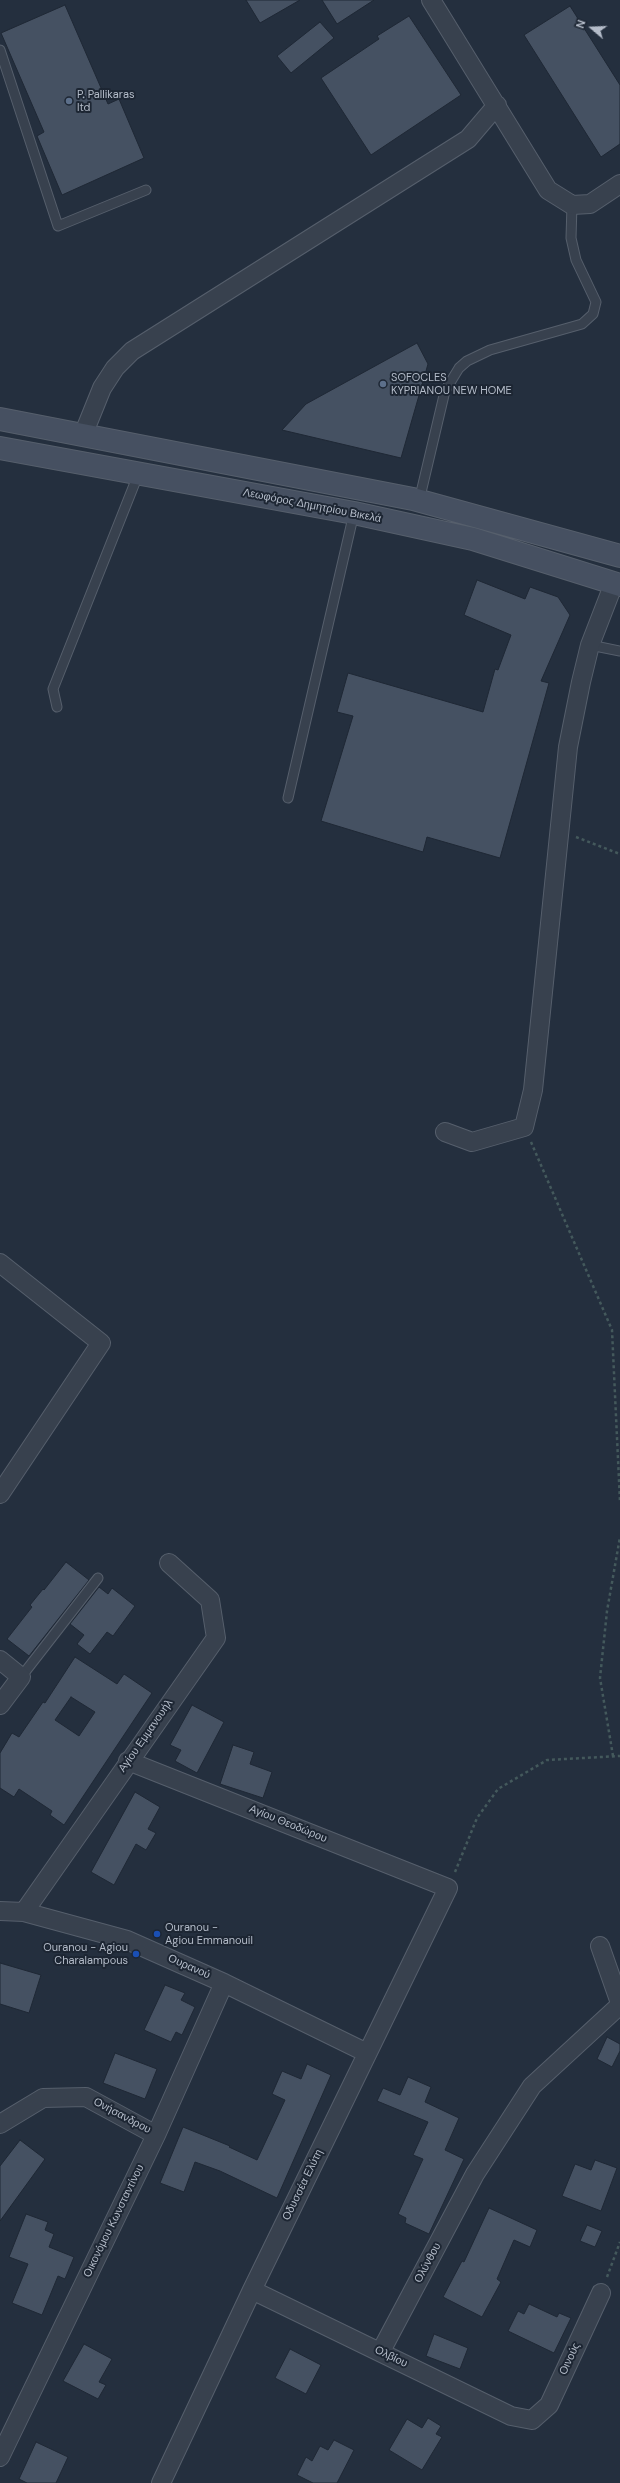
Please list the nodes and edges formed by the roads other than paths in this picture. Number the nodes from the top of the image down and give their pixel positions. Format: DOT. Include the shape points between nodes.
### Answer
graph roads {
  1 [pos="431,0"];
  2 [pos="0,50"];
  3 [pos="497,105"];
  4 [pos="620,184"];
  5 [pos="146,190"];
  6 [pos="572,204"];
  7 [pos="0,419"];
  8 [pos="82,435"];
  9 [pos="0,448"];
  10 [pos="138,475"];
  11 [pos="419,501"];
  12 [pos="354,513"];
  13 [pos="620,556"];
  14 [pos="617,584"];
  15 [pos="590,645"];
  16 [pos="620,651"];
  17 [pos="57,707"];
  18 [pos="288,798"];
  19 [pos="445,1132"];
  20 [pos="0,1263"];
  21 [pos="0,1494"];
  22 [pos="169,1563"];
  23 [pos="98,1578"];
  24 [pos="0,1660"];
  25 [pos="21,1677"];
  26 [pos="0,1705"];
  27 [pos="128,1761"];
  28 [pos="448,1888"];
  29 [pos="0,1910"];
  30 [pos="24,1912"];
  31 [pos="600,1946"];
  32 [pos="224,1983"];
  33 [pos="620,2004"];
  34 [pos="367,2053"];
  35 [pos="0,2124"];
  36 [pos="156,2135"];
  37 [pos="252,2290"];
  38 [pos="601,2293"];
  39 [pos="381,2352"];
  40 [pos="532,2420"];
  41 [pos="0,2455"];
  42 [pos="161,2483"];
  1 -- 3 [label="street"];
  2 -- 5 [label="lane" via="58,226"];
  3 -- 6 [label="street" via="548,190"];
  3 -- 8 [label="street" via="468,139 132,352 115,368 102,388"];
  4 -- 6 [label="street" via="590,204"];
  6 -- 11 [label="lane" via="571,238 576,260 596,302 594,314 582,324 490,350 467,361 459,368 445,391"];
  7 -- 8 [label="main road"];
  8 -- 11 [label="main road"];
  9 -- 10 [label="main road, Λεωφόρος Δημητρίου Βικελά"];
  10 -- 12 [label="main road, Λεωφόρος Δημητρίου Βικελά"];
  10 -- 17 [label="lane" via="53,689"];
  11 -- 13 [label="main road"];
  12 -- 14 [label="main road, Λεωφόρος Δημητρίου Βικελά" via="473,539"];
  12 -- 18 [label="lane"];
  14 -- 15 [label="street"];
  15 -- 16 [label="lane"];
  15 -- 19 [label="street" via="568,747 533,1090 524,1127 472,1142"];
  20 -- 21 [label="street" via="101,1342"];
  22 -- 27 [label="street, Αγίου Εμμανουήλ" via="210,1600 216,1638"];
  23 -- 25 [label="lane"];
  24 -- 25 [label="street"];
  25 -- 26 [label="street"];
  27 -- 28 [label="street, Αγίου Θεοδώρου"];
  27 -- 30 [label="street, Αγίου Εμμανουήλ"];
  28 -- 34 [label="street, Οδυσσέα Ελύτη"];
  29 -- 30 [label="street, Ουρανού"];
  30 -- 32 [label="street, Ουρανού" via="127,1940"];
  31 -- 33 [label="street"];
  32 -- 34 [label="street, Ουρανού"];
  32 -- 36 [label="street, Οικονόμου Κωνσταντίνου"];
  33 -- 39 [label="street, Ολύνθου" via="532,2086 475,2174"];
  34 -- 37 [label="street, Οδυσσέα Ελύτη"];
  35 -- 36 [label="street, Ονήσανδρου" via="43,2098 86,2097"];
  36 -- 41 [label="street, Οικονόμου Κωνσταντίνου"];
  37 -- 39 [label="street, Ολβίου"];
  37 -- 42 [label="street, Οδυσσέα Ελύτη"];
  38 -- 40 [label="street, Οινούς" via="549,2405"];
  39 -- 40 [label="street, Ολβίου" via="511,2416"];
}
